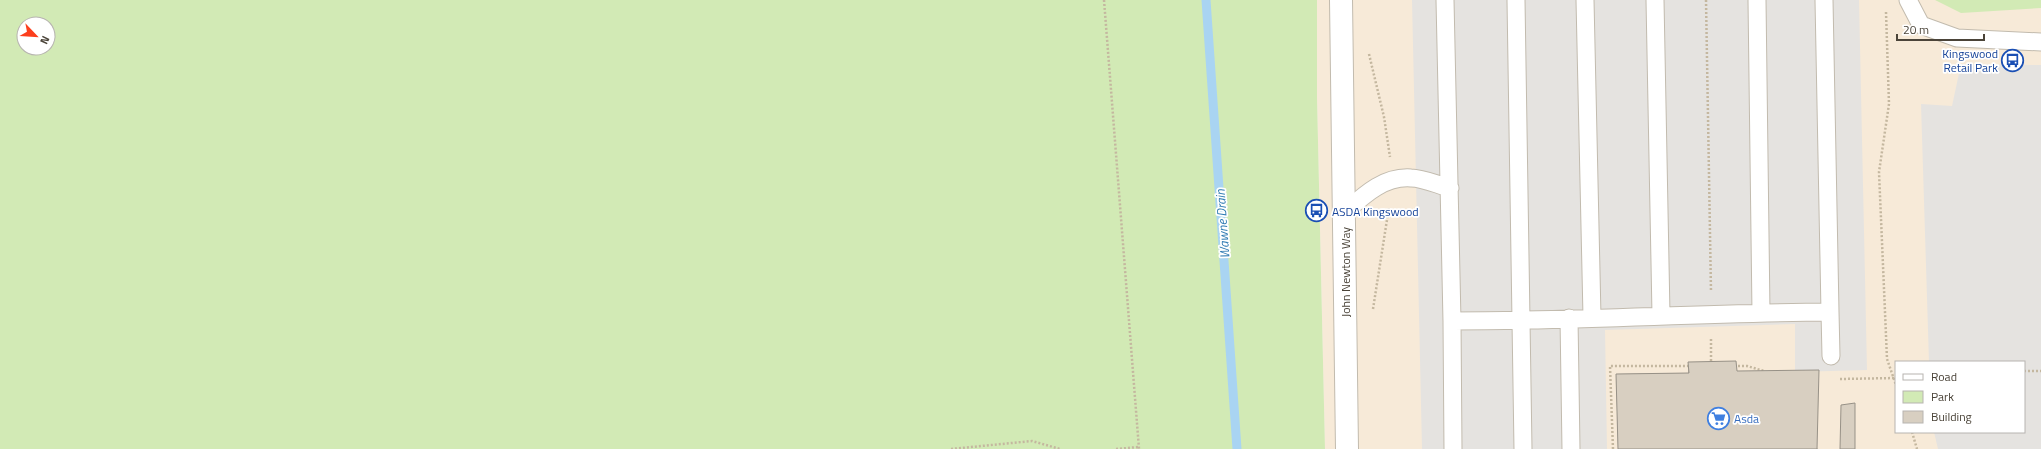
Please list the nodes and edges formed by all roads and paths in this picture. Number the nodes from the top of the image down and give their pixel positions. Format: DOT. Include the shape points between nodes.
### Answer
graph roads {
  1 [pos="1104,0"];
  2 [pos="1341,0"];
  3 [pos="1445,0"];
  4 [pos="1516,0"];
  5 [pos="1585,0"];
  6 [pos="1655,0"];
  7 [pos="1706,0"];
  8 [pos="1757,0"];
  9 [pos="1824,0"];
  10 [pos="1908,0"];
  11 [pos="1886,10"];
  12 [pos="2041,42"];
  13 [pos="1450,188"];
  14 [pos="1345,212"];
  15 [pos="1761,312"];
  16 [pos="1830,312"];
  17 [pos="1711,314"];
  18 [pos="1661,315"];
  19 [pos="1592,317"];
  20 [pos="1569,318"];
  21 [pos="1452,321"];
  22 [pos="1521,321"];
  23 [pos="1831,356"];
  24 [pos="1696,366"];
  25 [pos="1703,366"];
  26 [pos="1711,366"];
  27 [pos="1718,366"];
  28 [pos="1733,366"];
  29 [pos="2025,371"];
  30 [pos="2041,371"];
  31 [pos="1768,373"];
  32 [pos="1895,378"];
  33 [pos="1839,379"];
  34 [pos="1912,433"];
  35 [pos="1139,448"];
  36 [pos="951,449"];
  37 [pos="1060,449"];
  38 [pos="1116,449"];
  39 [pos="1347,449"];
  40 [pos="1453,449"];
  41 [pos="1523,449"];
  42 [pos="1572,449"];
  43 [pos="1613,449"];
  44 [pos="1917,449"];
  1 -- 35 [label="path"];
  2 -- 14 [label="street, John Newton Way"];
  3 -- 13 [label="lane"];
  4 -- 22 [label="lane"];
  5 -- 19 [label="lane"];
  6 -- 18 [label="lane"];
  7 -- 17 [label="path"];
  8 -- 15 [label="lane"];
  9 -- 16 [label="lane"];
  10 -- 12 [label="lane" via="1921,24 1957,38"];
  11 -- 32 [label="path" via="1889,104 1878,172 1887,359"];
  13 -- 14 [label="lane" via="1412,178 1393,179 1367,192"];
  13 -- 21 [label="lane"];
  14 -- 39 [label="street, John Newton Way"];
  15 -- 16 [label="lane"];
  15 -- 17 [label="lane"];
  16 -- 23 [label="lane"];
  17 -- 18 [label="lane"];
  17 -- 26 [label="path"];
  18 -- 19 [label="lane"];
  19 -- 20 [label="lane"];
  20 -- 22 [label="lane"];
  20 -- 42 [label="lane"];
  21 -- 22 [label="lane"];
  21 -- 40 [label="lane"];
  22 -- 41 [label="lane"];
  24 -- 43 [label="path" via="1610,366"];
  25 -- 26 [label="path"];
  26 -- 27 [label="path"];
  28 -- 31 [label="path" via="1747,366"];
  29 -- 30 [label="path"];
  32 -- 33 [label="path"];
  34 -- 44 [label="path"];
  35 -- 38 [label="path"];
  36 -- 37 [label="path" via="1032,441"];
}
